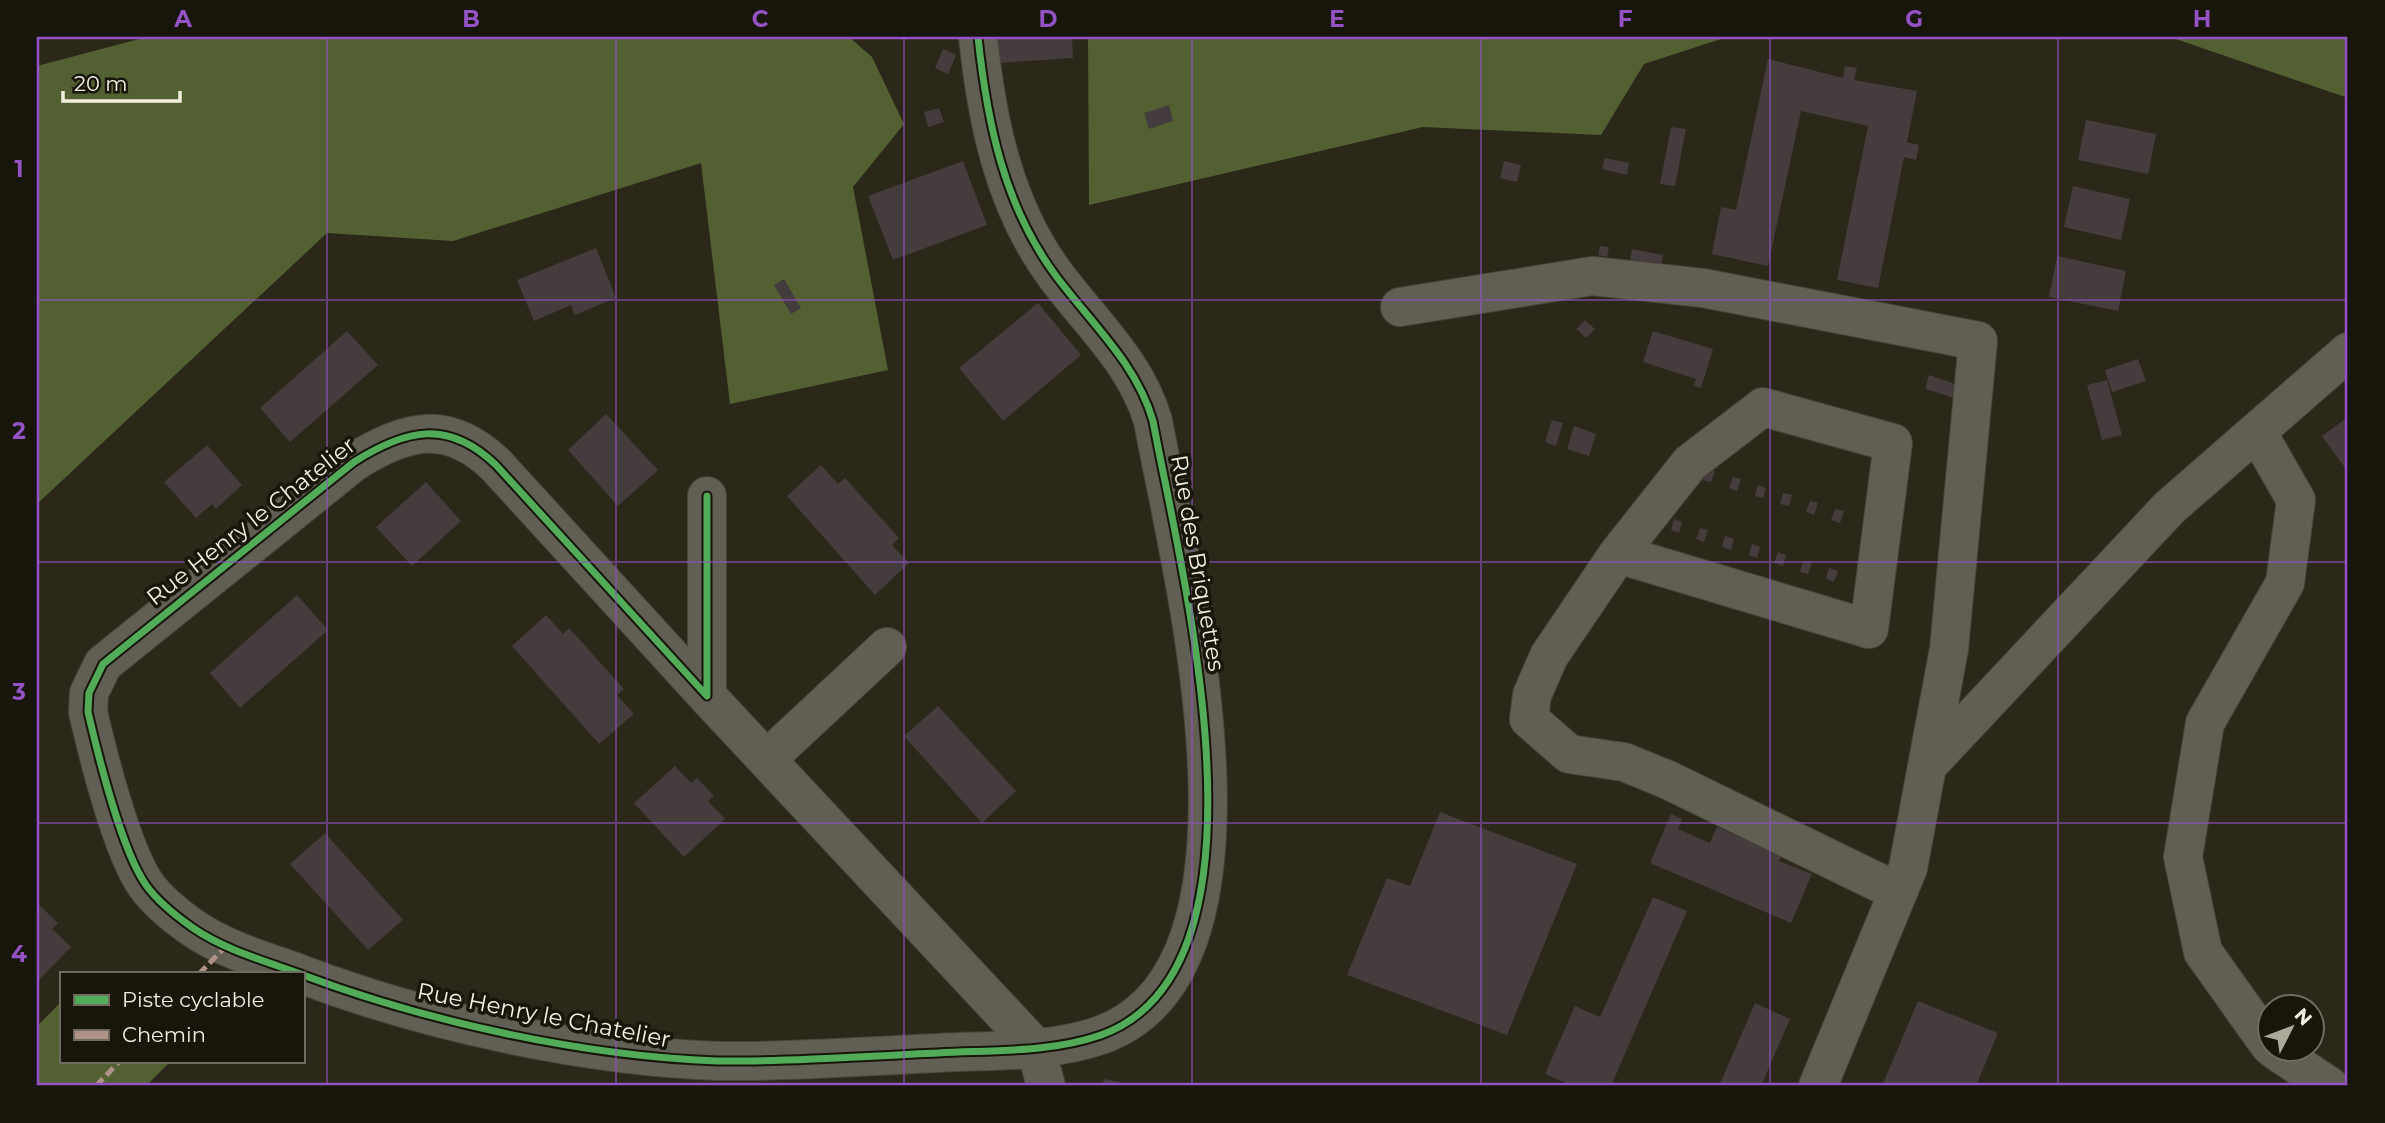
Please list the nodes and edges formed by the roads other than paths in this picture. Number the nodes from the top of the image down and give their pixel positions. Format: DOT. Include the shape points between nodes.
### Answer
graph roads {
  1 [pos="978,37"];
  2 [pos="1401,307"];
  3 [pos="2348,352"];
  4 [pos="2257,432"];
  5 [pos="707,496"];
  6 [pos="1618,554"];
  7 [pos="887,647"];
  8 [pos="708,696"];
  9 [pos="767,759"];
  10 [pos="1927,766"];
  11 [pos="1898,892"];
  12 [pos="297,972"];
  13 [pos="304,975"];
  14 [pos="2256,1026"];
  15 [pos="1036,1048"];
  16 [pos="2297,1064"];
  17 [pos="1045,1086"];
  18 [pos="1818,1086"];
  19 [pos="2329,1086"];
  1 -- 15 [label="street, Rue des Briquettes" via="990,128 1025,225 1057,276 1125,360 1146,398 1207,732 1209,786 1201,890 1193,931 1175,970 1149,1006 1119,1026 1100,1035"];
  2 -- 10 [label="street" via="1591,276 1703,288 1978,341 1948,649"];
  3 -- 4 [label="street"];
  4 -- 10 [label="street" via="2170,507"];
  4 -- 14 [label="street" via="2296,500 2285,583 2205,723 2183,857 2203,952"];
  5 -- 8 [label="street"];
  6 -- 6 [label="street" via="1869,629 1893,443 1763,407 1690,463"];
  6 -- 11 [label="street" via="1549,656 1532,695 1530,719 1569,754 1624,762"];
  7 -- 9 [label="street"];
  8 -- 9 [label="street, Rue Henry le Chatelier"];
  8 -- 12 [label="street, Rue Henry le Chatelier" via="496,465 470,443 444,434 409,436 354,462 117,650 103,664 89,693 92,730 127,846 145,884 195,929 226,946"];
  9 -- 15 [label="street, Rue Henry le Chatelier"];
  10 -- 11 [label="street" via="1908,868"];
  11 -- 18 [label="street"];
  13 -- 15 [label="street, Rue Henry le Chatelier" via="402,1008 493,1029 680,1059 769,1060"];
  15 -- 17 [label="street"];
  16 -- 19 [label="street"];
}
